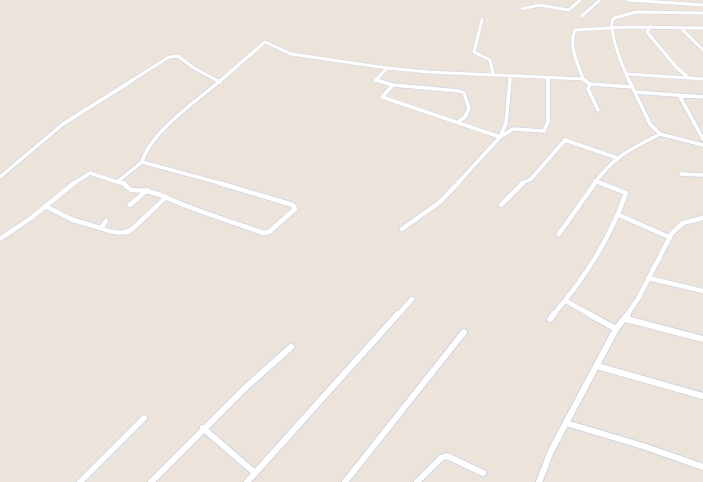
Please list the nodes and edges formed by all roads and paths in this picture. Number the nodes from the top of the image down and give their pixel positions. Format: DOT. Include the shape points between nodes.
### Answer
graph roads {
  1 [pos="580,0"];
  2 [pos="600,0"];
  3 [pos="628,0"];
  4 [pos="650,1"];
  5 [pos="703,5"];
  6 [pos="522,9"];
  7 [pos="703,14"];
  8 [pos="582,16"];
  9 [pos="482,20"];
  10 [pos="612,27"];
  11 [pos="635,27"];
  12 [pos="650,27"];
  13 [pos="680,27"];
  14 [pos="703,28"];
  15 [pos="646,30"];
  16 [pos="703,50"];
  17 [pos="387,68"];
  18 [pos="493,74"];
  19 [pos="627,74"];
  20 [pos="510,75"];
  21 [pos="548,77"];
  22 [pos="689,78"];
  23 [pos="583,79"];
  24 [pos="703,79"];
  25 [pos="220,82"];
  26 [pos="590,84"];
  27 [pos="393,85"];
  28 [pos="633,87"];
  29 [pos="635,92"];
  30 [pos="679,95"];
  31 [pos="703,97"];
  32 [pos="598,110"];
  33 [pos="458,122"];
  34 [pos="660,134"];
  35 [pos="500,137"];
  36 [pos="703,139"];
  37 [pos="703,146"];
  38 [pos="617,158"];
  39 [pos="142,162"];
  40 [pos="681,174"];
  41 [pos="703,175"];
  42 [pos="0,177"];
  43 [pos="595,181"];
  44 [pos="117,182"];
  45 [pos="147,190"];
  46 [pos="166,197"];
  47 [pos="130,205"];
  48 [pos="501,205"];
  49 [pos="45,206"];
  50 [pos="619,215"];
  51 [pos="703,218"];
  52 [pos="106,221"];
  53 [pos="100,228"];
  54 [pos="402,229"];
  55 [pos="559,234"];
  56 [pos="669,237"];
  57 [pos="0,239"];
  58 [pos="648,278"];
  59 [pos="703,291"];
  60 [pos="412,299"];
  61 [pos="566,301"];
  62 [pos="550,319"];
  63 [pos="626,319"];
  64 [pos="616,330"];
  65 [pos="464,332"];
  66 [pos="703,339"];
  67 [pos="291,347"];
  68 [pos="597,366"];
  69 [pos="703,396"];
  70 [pos="144,418"];
  71 [pos="566,423"];
  72 [pos="203,428"];
  73 [pos="703,467"];
  74 [pos="255,473"];
  75 [pos="483,473"];
  76 [pos="80,482"];
  77 [pos="151,482"];
  78 [pos="248,482"];
  79 [pos="345,482"];
  80 [pos="417,482"];
  81 [pos="539,482"];
  1 -- 6 [label="street" via="569,10 539,5"];
  2 -- 8 [label="street"];
  3 -- 4 [label="street"];
  4 -- 5 [label="street"];
  7 -- 10 [label="street" via="628,13 615,16 611,21"];
  9 -- 18 [label="street" via="474,52 490,60"];
  10 -- 11 [label="street"];
  10 -- 19 [label="street"];
  10 -- 23 [label="street" via="574,31 574,52"];
  11 -- 12 [label="street"];
  11 -- 15 [label="street"];
  12 -- 13 [label="street"];
  12 -- 15 [label="street"];
  13 -- 14 [label="street"];
  13 -- 16 [label="street"];
  15 -- 22 [label="street" via="676,67"];
  17 -- 18 [label="street"];
  17 -- 25 [label="street" via="291,54 265,42"];
  17 -- 27 [label="street" via="374,80"];
  18 -- 20 [label="street"];
  19 -- 22 [label="street"];
  19 -- 28 [label="street"];
  20 -- 21 [label="street"];
  20 -- 35 [label="street" via="506,123"];
  21 -- 23 [label="street"];
  21 -- 35 [label="street" via="548,122 544,131 513,129"];
  22 -- 24 [label="street"];
  23 -- 26 [label="street"];
  25 -- 39 [label="street" via="158,134 144,151"];
  25 -- 42 [label="street" via="178,56 170,57 63,124"];
  26 -- 28 [label="street"];
  26 -- 32 [label="street" via="588,89"];
  27 -- 33 [label="street" via="382,97"];
  27 -- 33 [label="street" via="464,93 468,108 465,117"];
  28 -- 29 [label="street"];
  29 -- 30 [label="street"];
  29 -- 34 [label="street" via="650,124"];
  30 -- 31 [label="street"];
  30 -- 36 [label="street"];
  33 -- 35 [label="street"];
  34 -- 37 [label="street"];
  34 -- 38 [label="street"];
  35 -- 54 [label="street" via="440,202"];
  38 -- 43 [label="street"];
  38 -- 48 [label="street" via="564,140 530,179 520,184"];
  39 -- 44 [label="street"];
  39 -- 46 [label="street" via="264,195 296,208 267,233"];
  40 -- 41 [label="street"];
  43 -- 50 [label="street" via="626,193"];
  43 -- 55 [label="street"];
  44 -- 45 [label="street" via="124,183 131,190"];
  44 -- 49 [label="street" via="90,173"];
  45 -- 46 [label="street"];
  45 -- 47 [label="street"];
  46 -- 53 [label="street" via="130,231 114,232"];
  49 -- 53 [label="street" via="73,220"];
  49 -- 57 [label="street"];
  50 -- 56 [label="street"];
  50 -- 61 [label="street" via="596,257"];
  51 -- 56 [label="street" via="688,220 675,228"];
  52 -- 53 [label="street"];
  56 -- 58 [label="street"];
  58 -- 59 [label="street"];
  58 -- 63 [label="street"];
  60 -- 74 [label="street"];
  61 -- 62 [label="street"];
  61 -- 64 [label="street"];
  63 -- 64 [label="street"];
  63 -- 66 [label="street"];
  64 -- 68 [label="street"];
  65 -- 79 [label="street"];
  67 -- 72 [label="street"];
  68 -- 69 [label="street"];
  68 -- 71 [label="street"];
  70 -- 76 [label="street"];
  71 -- 73 [label="street"];
  71 -- 81 [label="street"];
  72 -- 74 [label="street"];
  72 -- 77 [label="street"];
  74 -- 78 [label="street"];
  75 -- 80 [label="street" via="447,456 441,458"];
}
